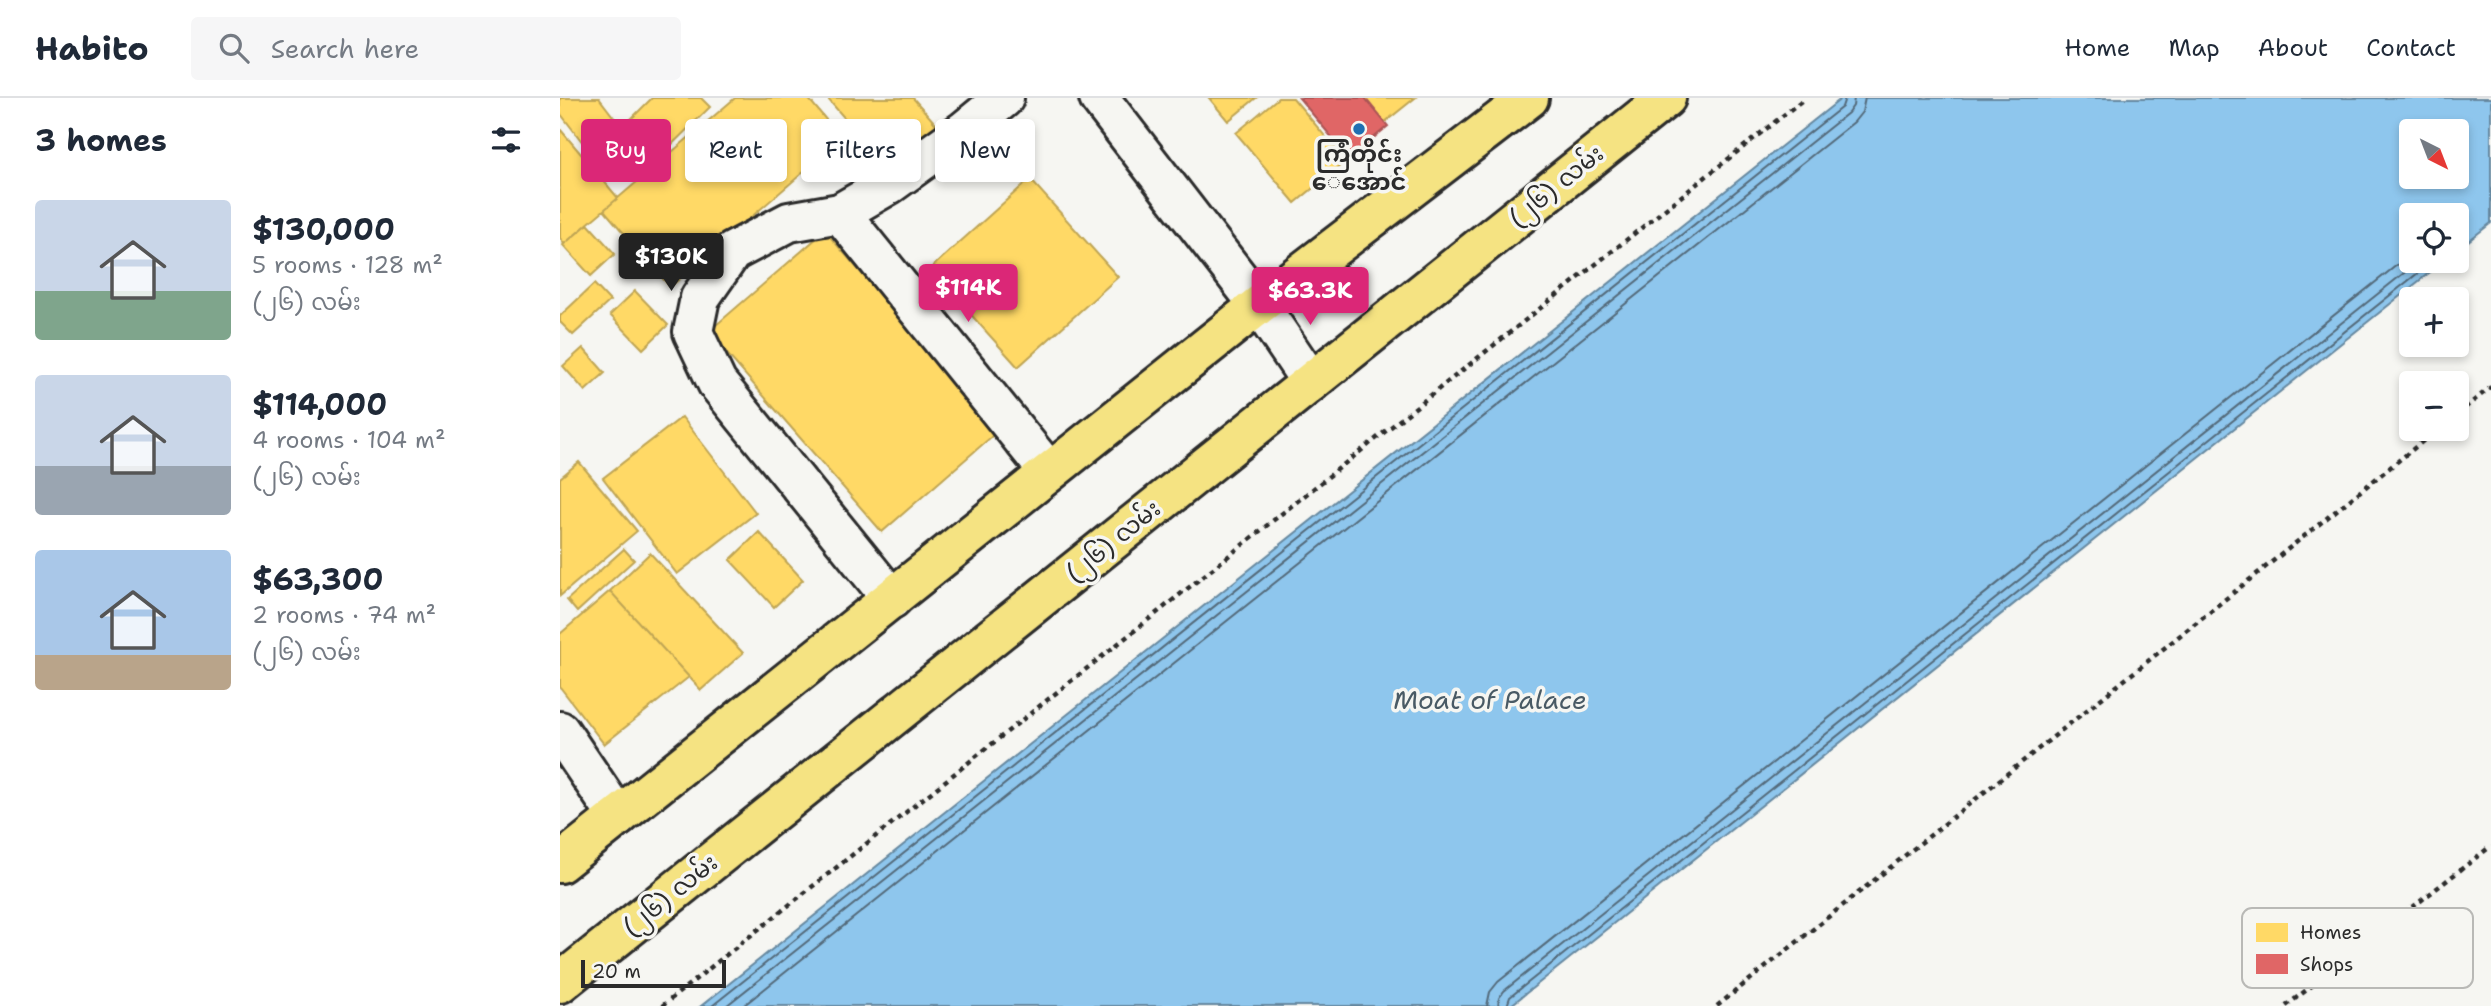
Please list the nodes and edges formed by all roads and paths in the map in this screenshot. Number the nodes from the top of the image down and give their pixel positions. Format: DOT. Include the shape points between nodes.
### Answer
graph roads {
  1 [pos="1004,98"];
  2 [pos="1099,98"];
  3 [pos="1529,98"];
  4 [pos="1666,98"];
  5 [pos="1805,98"];
  6 [pos="840,213"];
  7 [pos="1259,305"];
  8 [pos="1311,382"];
  9 [pos="2491,387"];
  10 [pos="2469,404"];
  11 [pos="2423,441"];
  12 [pos="1049,472"];
  13 [pos="892,598"];
  14 [pos="560,731"];
  15 [pos="618,817"];
  16 [pos="2491,846"];
  17 [pos="560,863"];
  18 [pos="2412,908"];
  19 [pos="560,983"];
  20 [pos="2309,988"];
  21 [pos="662,1006"];
  22 [pos="1717,1006"];
  23 [pos="2286,1006"];
  1 -- 6 [label="street" via="890,184"];
  2 -- 7 [label="street"];
  3 -- 7 [label="main road"];
  4 -- 8 [label="main road, (၂၆) လမ်း"];
  5 -- 21 [label="path"];
  6 -- 12 [label="street"];
  6 -- 13 [label="street" via="789,222 732,252 700,298 693,332 717,383"];
  7 -- 8 [label="street"];
  7 -- 12 [label="main road"];
  8 -- 19 [label="main road, (၂၆) လမ်း"];
  9 -- 10 [label="path"];
  11 -- 22 [label="path"];
  12 -- 13 [label="main road"];
  13 -- 15 [label="main road"];
  14 -- 15 [label="street"];
  15 -- 17 [label="main road"];
  16 -- 18 [label="path"];
  20 -- 23 [label="path"];
}
